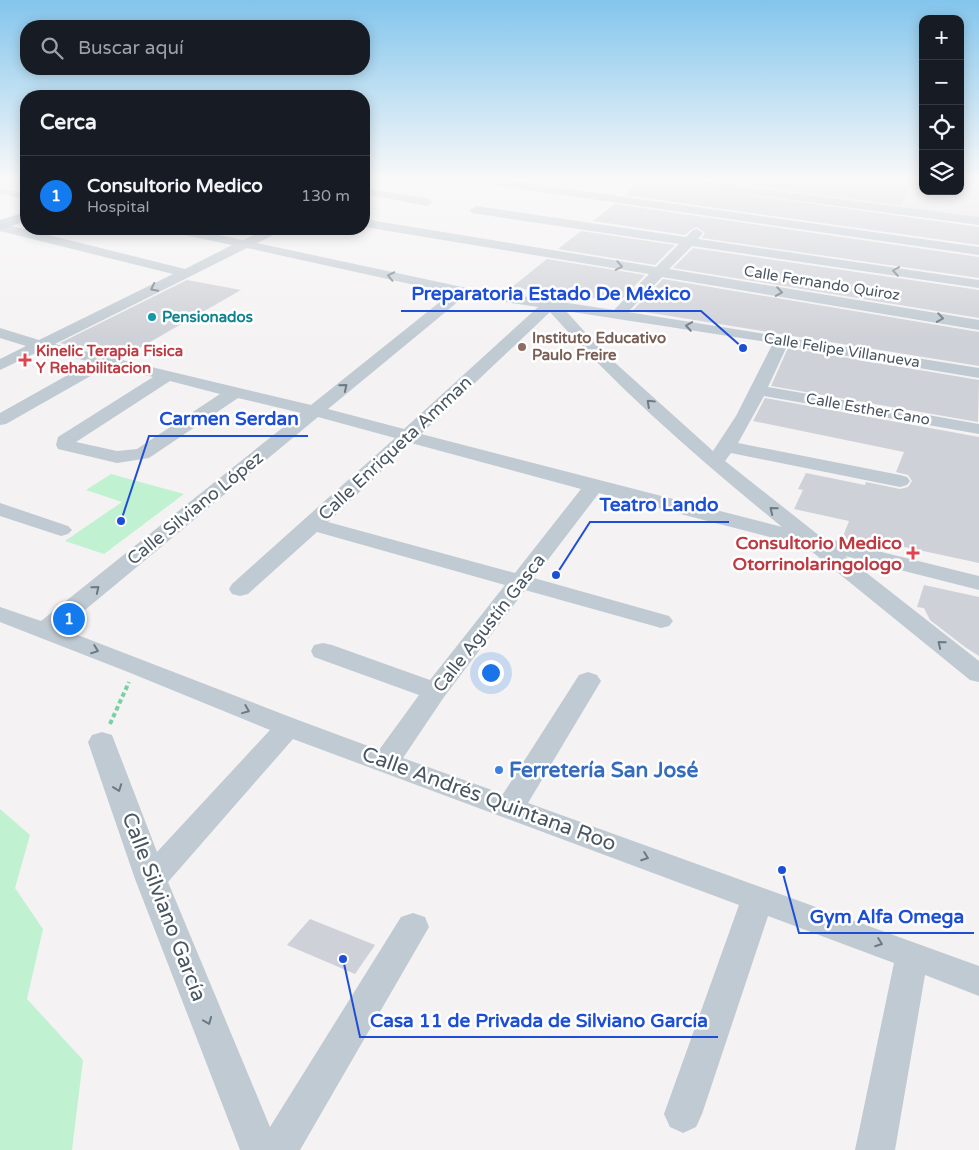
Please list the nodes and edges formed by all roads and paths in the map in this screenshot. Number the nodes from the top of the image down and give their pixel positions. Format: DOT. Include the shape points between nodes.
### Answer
graph roads {
  1 [pos="415,232"];
  2 [pos="626,232"];
  3 [pos="699,232"];
  4 [pos="845,232"];
  5 [pos="35,235"];
  6 [pos="201,235"];
  7 [pos="262,235"];
  8 [pos="690,241"];
  9 [pos="242,244"];
  10 [pos="979,250"];
  11 [pos="185,273"];
  12 [pos="658,273"];
  13 [pos="979,284"];
  14 [pos="462,291"];
  15 [pos="551,305"];
  16 [pos="617,315"];
  17 [pos="979,325"];
  18 [pos="0,333"];
  19 [pos="782,340"];
  20 [pos="40,346"];
  21 [pos="105,361"];
  22 [pos="0,365"];
  23 [pos="979,373"];
  24 [pos="168,376"];
  25 [pos="758,390"];
  26 [pos="236,392"];
  27 [pos="314,411"];
  28 [pos="0,420"];
  29 [pos="979,429"];
  30 [pos="408,436"];
  31 [pos="720,455"];
  32 [pos="900,481"];
  33 [pos="594,486"];
  34 [pos="0,509"];
  35 [pos="314,524"];
  36 [pos="61,530"];
  37 [pos="813,542"];
  38 [pos="521,582"];
  39 [pos="979,583"];
  40 [pos="240,589"];
  41 [pos="0,614"];
  42 [pos="661,621"];
  43 [pos="44,631"];
  44 [pos="323,651"];
  45 [pos="137,666"];
  46 [pos="979,674"];
  47 [pos="588,681"];
  48 [pos="435,691"];
  49 [pos="288,726"];
  50 [pos="102,742"];
  51 [pos="386,761"];
  52 [pos="510,807"];
  53 [pos="152,879"];
  54 [pos="758,898"];
  55 [pos="413,927"];
  56 [pos="912,955"];
  57 [pos="979,981"];
  58 [pos="683,1114"];
  59 [pos="260,1150"];
  60 [pos="278,1150"];
  61 [pos="875,1150"];
  1 -- 12 [label="street, Calle Fernando Quiroz, one-way"];
  2 -- 8 [label="street"];
  3 -- 8 [label="street"];
  4 -- 10 [label="street"];
  5 -- 11 [label="street"];
  6 -- 9 [label="street, Calle Felipe Villanueva"];
  7 -- 9 [label="street"];
  8 -- 12 [label="street"];
  13 -- 8 [label="street, one-way"];
  9 -- 11 [label="street"];
  14 -- 9 [label="street, Calle Felipe Villanueva, one-way"];
  11 -- 20 [label="street, one-way"];
  12 -- 16 [label="street"];
  12 -- 17 [label="street, Calle Fernando Quiroz, one-way"];
  14 -- 15 [label="street, Calle Felipe Villanueva"];
  27 -- 14 [label="street, Calle Silviano López, one-way"];
  15 -- 16 [label="street, Calle Felipe Villanueva"];
  15 -- 30 [label="street, Calle Enriqueta Amman"];
  31 -- 15 [label="street, one-way" via="596,354"];
  19 -- 16 [label="street, Calle Felipe Villanueva, one-way"];
  18 -- 20 [label="street"];
  19 -- 23 [label="street, Calle Felipe Villanueva"];
  19 -- 25 [label="street"];
  20 -- 21 [label="street"];
  20 -- 22 [label="street"];
  21 -- 24 [label="street"];
  21 -- 28 [label="street"];
  24 -- 26 [label="street"];
  24 -- 26 [label="street" via="68,439 65,444 117,457 142,454"];
  25 -- 29 [label="street, Calle Esther Cano"];
  25 -- 31 [label="street"];
  26 -- 27 [label="street"];
  27 -- 30 [label="street"];
  43 -- 27 [label="street, Calle Silviano López, one-way"];
  30 -- 33 [label="street"];
  30 -- 35 [label="street, Calle Enriqueta Amman"];
  31 -- 32 [label="street"];
  37 -- 31 [label="street, one-way"];
  33 -- 37 [label="street"];
  33 -- 38 [label="street, Calle Agustín Gasca"];
  34 -- 36 [label="street"];
  35 -- 38 [label="street"];
  35 -- 40 [label="street, Calle Enriqueta Amman"];
  37 -- 39 [label="street"];
  46 -- 37 [label="street, one-way"];
  38 -- 42 [label="street"];
  38 -- 48 [label="street, Calle Agustín Gasca"];
  41 -- 43 [label="street, Calle Andrés Quintana Roo"];
  43 -- 45 [label="street, Calle Andrés Quintana Roo, one-way"];
  44 -- 48 [label="street"];
  45 -- 49 [label="street, Calle Andrés Quintana Roo, one-way"];
  45 -- 50 [label="path"];
  47 -- 52 [label="street"];
  48 -- 51 [label="street, Calle Agustín Gasca"];
  49 -- 51 [label="street, Calle Andrés Quintana Roo"];
  49 -- 53 [label="street"];
  50 -- 53 [label="street, Calle Silviano García, one-way"];
  51 -- 52 [label="street, Calle Andrés Quintana Roo"];
  52 -- 54 [label="street, Calle Andrés Quintana Roo, one-way"];
  53 -- 59 [label="street, Calle Silviano García, one-way"];
  54 -- 56 [label="street, Calle Andrés Quintana Roo, one-way"];
  54 -- 58 [label="street"];
  55 -- 60 [label="street"];
  56 -- 57 [label="street, Calle Andrés Quintana Roo"];
  56 -- 61 [label="street"];
}
